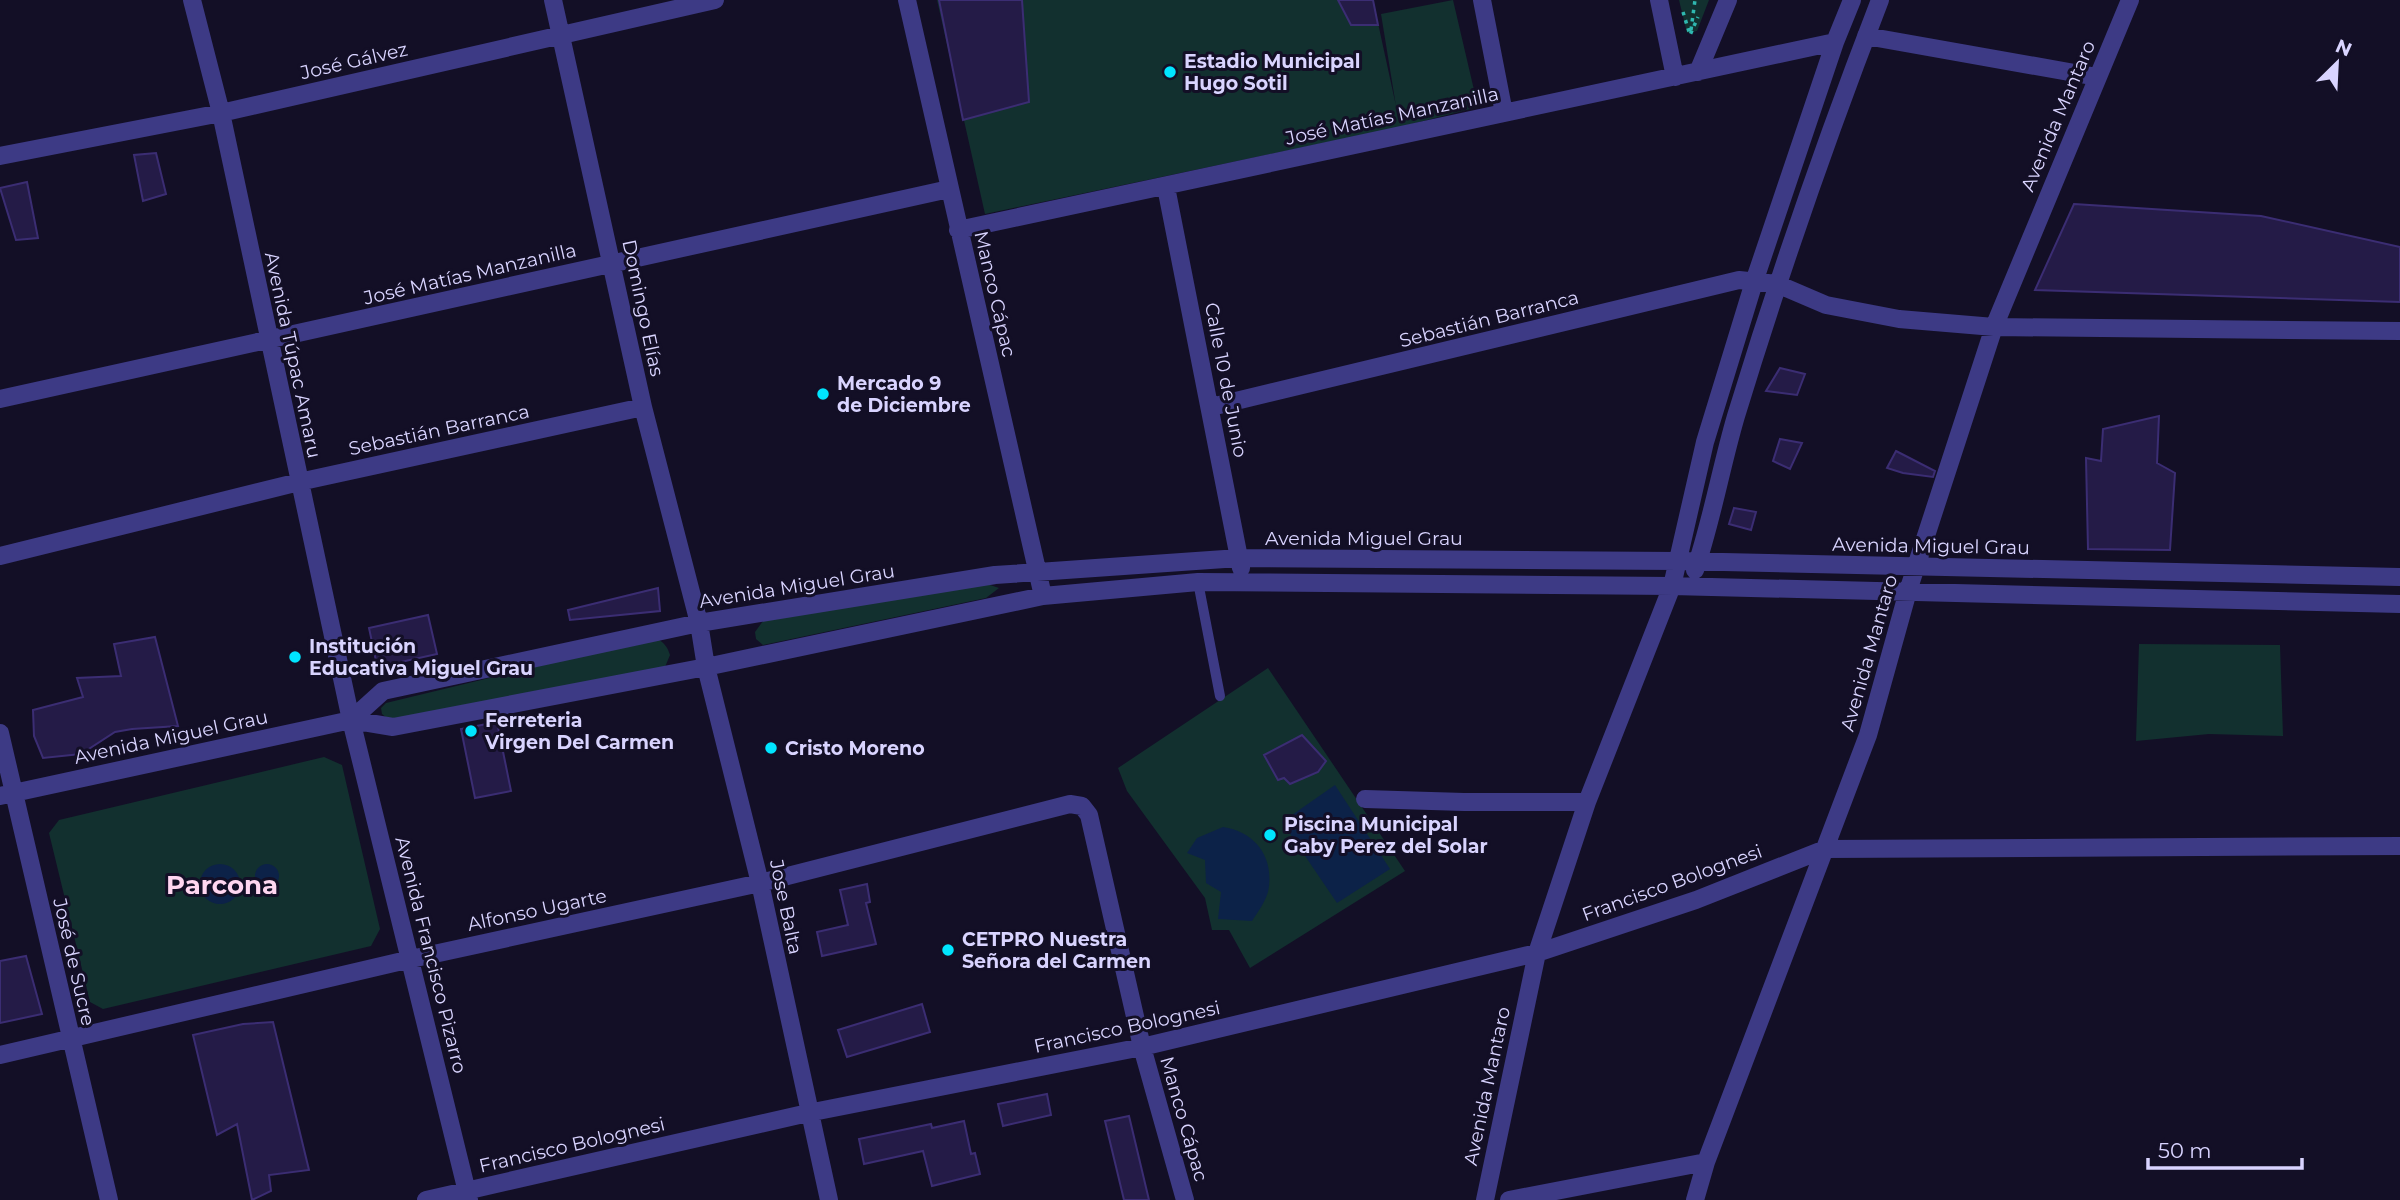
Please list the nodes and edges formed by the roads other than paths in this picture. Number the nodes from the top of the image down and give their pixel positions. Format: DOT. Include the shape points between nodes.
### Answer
graph roads {
  1 [pos="192,0"];
  2 [pos="553,0"];
  3 [pos="715,0"];
  4 [pos="907,0"];
  5 [pos="1482,0"];
  6 [pos="1659,0"];
  7 [pos="1728,0"];
  8 [pos="1852,0"];
  9 [pos="1880,0"];
  10 [pos="2130,0"];
  11 [pos="562,36"];
  12 [pos="1866,36"];
  13 [pos="1835,42"];
  14 [pos="1698,72"];
  15 [pos="1675,77"];
  16 [pos="2097,77"];
  17 [pos="221,113"];
  18 [pos="1504,113"];
  19 [pos="0,156"];
  20 [pos="1166,187"];
  21 [pos="949,189"];
  22 [pos="958,230"];
  23 [pos="612,263"];
  24 [pos="1754,282"];
  25 [pos="1777,284"];
  26 [pos="1994,327"];
  27 [pos="2400,331"];
  28 [pos="268,340"];
  29 [pos="0,399"];
  30 [pos="643,407"];
  31 [pos="1211,407"];
  32 [pos="299,482"];
  33 [pos="0,556"];
  34 [pos="1239,558"];
  35 [pos="1678,561"];
  36 [pos="1698,561"];
  37 [pos="1916,567"];
  38 [pos="1037,571"];
  39 [pos="2400,577"];
  40 [pos="1198,582"];
  41 [pos="1243,582"];
  42 [pos="1681,586"];
  43 [pos="1908,591"];
  44 [pos="1043,596"];
  45 [pos="2400,604"];
  46 [pos="699,623"];
  47 [pos="706,667"];
  48 [pos="1220,696"];
  49 [pos="351,720"];
  50 [pos="0,733"];
  51 [pos="7,794"];
  52 [pos="1365,799"];
  53 [pos="1587,802"];
  54 [pos="1082,806"];
  55 [pos="2400,846"];
  56 [pos="1825,849"];
  57 [pos="760,883"];
  58 [pos="1536,953"];
  59 [pos="411,959"];
  60 [pos="70,1038"];
  61 [pos="1142,1047"];
  62 [pos="0,1055"];
  63 [pos="808,1113"];
  64 [pos="1706,1162"];
  65 [pos="468,1195"];
  66 [pos="109,1200"];
  67 [pos="426,1200"];
  68 [pos="829,1200"];
  69 [pos="1185,1200"];
  70 [pos="1485,1200"];
  71 [pos="1509,1200"];
  72 [pos="1695,1200"];
  1 -- 17 [label="street, Avenida Túpac Amaru"];
  2 -- 11 [label="street, Domingo Elías"];
  3 -- 11 [label="street, José Gálvez"];
  4 -- 21 [label="street, Manco Cápac"];
  5 -- 18 [label="street"];
  6 -- 15 [label="street"];
  7 -- 14 [label="street"];
  8 -- 13 [label="street"];
  9 -- 12 [label="street, Avenida Mantaro"];
  10 -- 16 [label="street, Avenida Mantaro"];
  11 -- 17 [label="street, José Gálvez"];
  11 -- 23 [label="street, Domingo Elías"];
  12 -- 16 [label="street"];
  12 -- 25 [label="street, Avenida Mantaro"];
  13 -- 14 [label="street, José Matías Manzanilla"];
  13 -- 24 [label="street"];
  14 -- 15 [label="street, José Matías Manzanilla"];
  15 -- 18 [label="street, José Matías Manzanilla"];
  16 -- 26 [label="street, Avenida Mantaro"];
  17 -- 19 [label="street, José Gálvez"];
  17 -- 28 [label="street, Avenida Túpac Amaru"];
  18 -- 20 [label="street, José Matías Manzanilla"];
  20 -- 22 [label="street, José Matías Manzanilla"];
  20 -- 31 [label="street, Calle 10 de Junio"];
  21 -- 22 [label="street, Manco Cápac"];
  21 -- 23 [label="street, José Matías Manzanilla"];
  22 -- 38 [label="street, Manco Cápac"];
  23 -- 28 [label="street, José Matías Manzanilla"];
  23 -- 30 [label="street, Domingo Elías"];
  24 -- 25 [label="street, Sebastián Barranca"];
  24 -- 31 [label="street, Sebastián Barranca" via="1739,281"];
  24 -- 35 [label="street" via="1705,442"];
  25 -- 26 [label="street, Sebastián Barranca" via="1838,308 1899,319"];
  25 -- 36 [label="street, Avenida Mantaro"];
  26 -- 27 [label="street, Sebastián Barranca"];
  26 -- 37 [label="street, Avenida Mantaro"];
  28 -- 29 [label="street, José Matías Manzanilla"];
  28 -- 32 [label="street, Avenida Túpac Amaru"];
  30 -- 32 [label="street, Sebastián Barranca"];
  30 -- 46 [label="street, Domingo Elías"];
  31 -- 34 [label="street, Calle 10 de Junio"];
  32 -- 33 [label="street, Sebastián Barranca"];
  32 -- 49 [label="street, Avenida Túpac Amaru"];
  34 -- 35 [label="street, Avenida Miguel Grau"];
  34 -- 38 [label="street, Avenida Miguel Grau"];
  34 -- 41 [label="street, Calle 10 de Junio"];
  35 -- 36 [label="street, Avenida Miguel Grau"];
  35 -- 42 [label="street"];
  36 -- 37 [label="street, Avenida Miguel Grau"];
  36 -- 42 [label="street, Avenida Mantaro"];
  37 -- 39 [label="street, Avenida Miguel Grau"];
  37 -- 43 [label="street, Avenida Mantaro"];
  38 -- 44 [label="street, Manco Cápac"];
  38 -- 46 [label="street, Avenida Miguel Grau"];
  40 -- 41 [label="street, Avenida Miguel Grau"];
  40 -- 44 [label="street, Avenida Miguel Grau"];
  40 -- 48 [label="lane"];
  41 -- 42 [label="street, Avenida Miguel Grau"];
  42 -- 43 [label="street, Avenida Miguel Grau"];
  42 -- 53 [label="street, Avenida Mantaro"];
  43 -- 45 [label="street, Avenida Miguel Grau"];
  43 -- 56 [label="street, Avenida Mantaro" via="1868,735"];
  44 -- 47 [label="street, Avenida Miguel Grau"];
  46 -- 47 [label="street, Jose Balta"];
  46 -- 49 [label="street, Avenida Miguel Grau" via="383,691"];
  47 -- 49 [label="street, Avenida Miguel Grau" via="393,727"];
  47 -- 57 [label="street, Jose Balta"];
  49 -- 51 [label="street, Avenida Miguel Grau"];
  49 -- 59 [label="street, Avenida Francisco Pizarro"];
  50 -- 51 [label="street, José de Sucre"];
  51 -- 60 [label="street, José de Sucre"];
  52 -- 53 [label="street"];
  53 -- 58 [label="street, Avenida Mantaro"];
  54 -- 57 [label="street, Alfonso Ugarte" via="1070,804"];
  54 -- 61 [label="street, Manco Cápac" via="1089,815"];
  55 -- 56 [label="street"];
  56 -- 58 [label="street, Francisco Bolognesi" via="1696,900"];
  56 -- 64 [label="street, Avenida Mantaro"];
  57 -- 59 [label="street, Alfonso Ugarte"];
  57 -- 63 [label="street, Jose Balta"];
  58 -- 61 [label="street, Francisco Bolognesi"];
  58 -- 70 [label="street, Avenida Mantaro"];
  59 -- 60 [label="street, Alfonso Ugarte"];
  59 -- 65 [label="street, Avenida Francisco Pizarro"];
  60 -- 62 [label="street, Alfonso Ugarte"];
  60 -- 66 [label="street, José de Sucre"];
  61 -- 63 [label="street, Francisco Bolognesi"];
  61 -- 69 [label="street, Manco Cápac"];
  63 -- 65 [label="street, Francisco Bolognesi"];
  63 -- 68 [label="street, Jose Balta"];
  64 -- 71 [label="street"];
  64 -- 72 [label="street, Avenida Mantaro"];
  65 -- 67 [label="street, Francisco Bolognesi"];
}
